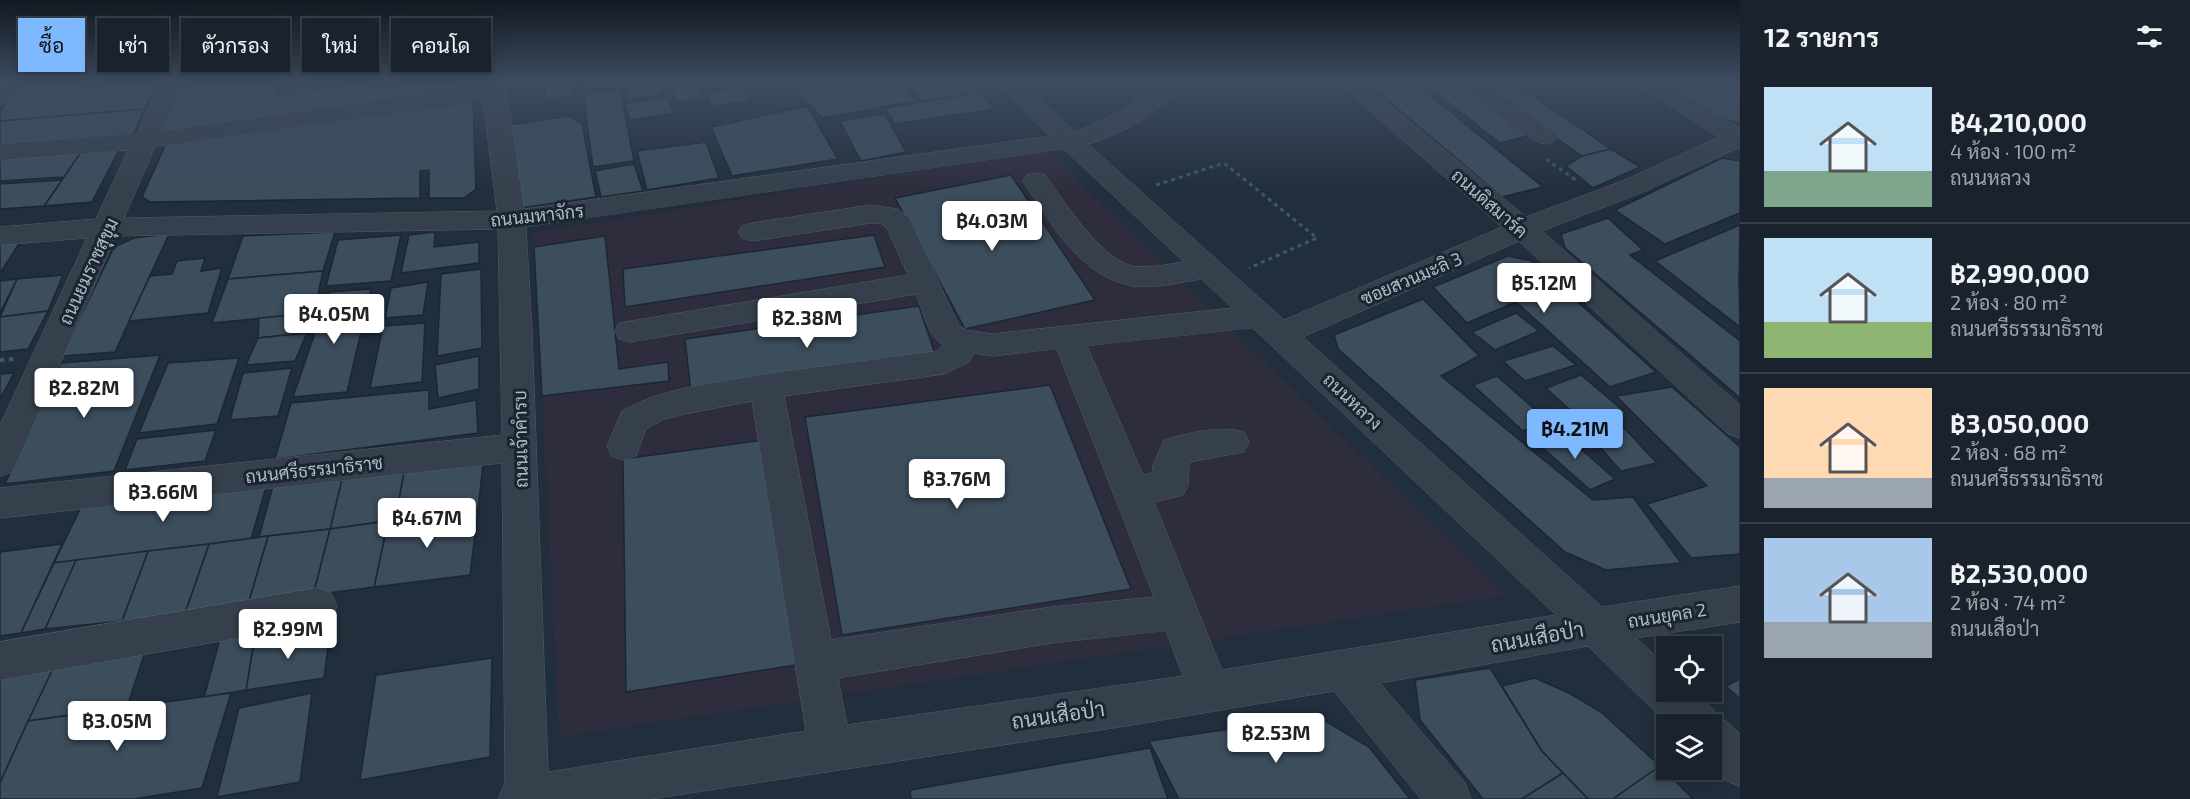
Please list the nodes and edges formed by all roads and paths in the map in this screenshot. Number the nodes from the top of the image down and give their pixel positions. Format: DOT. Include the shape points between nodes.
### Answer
graph roads {
  1 [pos="156,117"];
  2 [pos="293,117"];
  3 [pos="498,117"];
  4 [pos="1045,117"];
  5 [pos="1129,117"];
  6 [pos="1390,117"];
  7 [pos="1518,117"];
  8 [pos="1706,117"];
  9 [pos="1545,136"];
  10 [pos="1739,138"];
  11 [pos="146,141"];
  12 [pos="1070,141"];
  13 [pos="0,152"];
  14 [pos="1036,181"];
  15 [pos="1127,194"];
  16 [pos="1600,199"];
  17 [pos="512,220"];
  18 [pos="108,228"];
  19 [pos="1522,230"];
  20 [pos="752,232"];
  21 [pos="0,236"];
  22 [pos="1215,275"];
  23 [pos="926,282"];
  24 [pos="1270,325"];
  25 [pos="630,331"];
  26 [pos="1068,337"];
  27 [pos="961,340"];
  28 [pos="766,386"];
  29 [pos="1740,425"];
  30 [pos="1232,442"];
  31 [pos="624,446"];
  32 [pos="520,447"];
  33 [pos="0,462"];
  34 [pos="1132,490"];
  35 [pos="0,503"];
  36 [pos="1740,604"];
  37 [pos="317,606"];
  38 [pos="1179,612"];
  39 [pos="1595,626"];
  40 [pos="0,661"];
  41 [pos="815,662"];
  42 [pos="1343,670"];
  43 [pos="1210,692"];
  44 [pos="1687,714"];
  45 [pos="830,747"];
  46 [pos="1722,747"];
  47 [pos="1740,765"];
  48 [pos="524,799"];
  49 [pos="1449,799"];
  1 -- 11 [label="street, ถนนยมราชสุขุม"];
  2 -- 11 [label="street"];
  3 -- 17 [label="street, ถนนเจ้าคำรบ"];
  4 -- 12 [label="street, ถนนหลวง"];
  5 -- 12 [label="street, ถนนมหาจักร"];
  6 -- 19 [label="street, ถนนดิสมาร์ค"];
  7 -- 9 [label="street"];
  8 -- 10 [label="street"];
  9 -- 16 [label="path" via="1523,142"];
  10 -- 16 [label="street, ซอยสวนมะลิ 3"];
  11 -- 13 [label="street"];
  11 -- 18 [label="street, ถนนยมราชสุขุม"];
  12 -- 15 [label="street, ถนนหลวง"];
  12 -- 17 [label="street, ถนนมหาจักร"];
  14 -- 22 [label="street" via="1073,234 1113,270 1133,276"];
  15 -- 22 [label="street, ถนนหลวง"];
  15 -- 22 [label="path" via="1224,163 1317,238"];
  16 -- 19 [label="street, ซอยสวนมะลิ 3"];
  17 -- 18 [label="street, ถนนมหาจักร"];
  17 -- 32 [label="street, ถนนเจ้าคำรบ"];
  18 -- 21 [label="street, ถนนมหาจักร"];
  18 -- 33 [label="street, ถนนยมราชสุขุม"];
  19 -- 24 [label="street, ซอยสวนมะลิ 3"];
  19 -- 29 [label="street, ถนนดิสมาร์ค"];
  20 -- 23 [label="street" via="887,215 898,223"];
  22 -- 24 [label="street, ถนนหลวง"];
  23 -- 25 [label="street"];
  23 -- 27 [label="street" via="947,333"];
  24 -- 26 [label="street, ซอยสวนมะลิ 3"];
  24 -- 39 [label="street, ถนนหลวง"];
  26 -- 27 [label="street, ซอยสวนมะลิ 3" via="992,345"];
  26 -- 34 [label="street"];
  27 -- 28 [label="street" via="958,354 944,362"];
  28 -- 31 [label="street" via="655,408 634,420"];
  28 -- 41 [label="street"];
  30 -- 34 [label="street" via="1176,450 1170,465 1170,485"];
  32 -- 35 [label="street, ถนนศรีธรรมาธิราช"];
  32 -- 48 [label="street, ถนนเจ้าคำรบ"];
  34 -- 38 [label="street"];
  36 -- 39 [label="street, ถนนยุคล 2"];
  37 -- 40 [label="street"];
  38 -- 41 [label="street" via="1052,626"];
  38 -- 43 [label="street"];
  39 -- 42 [label="street, ถนนเสือป่า"];
  39 -- 44 [label="street, ถนนหลวง"];
  41 -- 45 [label="street"];
  42 -- 43 [label="street, ถนนเสือป่า"];
  42 -- 49 [label="street"];
  43 -- 45 [label="street, ถนนเสือป่า"];
  45 -- 48 [label="street, ถนนเสือป่า"];
  46 -- 47 [label="street"];
}
